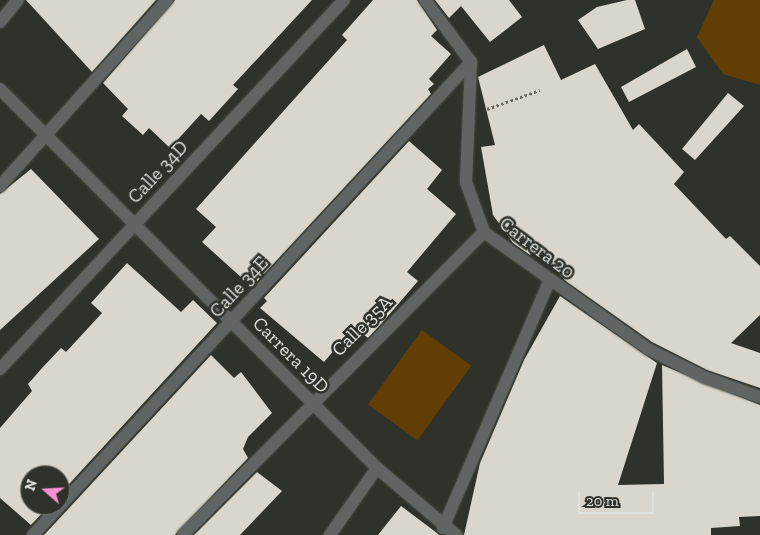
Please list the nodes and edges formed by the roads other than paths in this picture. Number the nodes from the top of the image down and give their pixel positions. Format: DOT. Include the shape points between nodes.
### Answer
graph roads {
  1 [pos="18,0"];
  2 [pos="167,0"];
  3 [pos="344,0"];
  4 [pos="425,0"];
  5 [pos="0,22"];
  6 [pos="471,62"];
  7 [pos="0,89"];
  8 [pos="47,136"];
  9 [pos="0,186"];
  10 [pos="135,224"];
  11 [pos="484,232"];
  12 [pos="549,282"];
  13 [pos="232,322"];
  14 [pos="0,369"];
  15 [pos="760,396"];
  16 [pos="312,402"];
  17 [pos="376,468"];
  18 [pos="443,528"];
  19 [pos="33,535"];
  20 [pos="183,535"];
  21 [pos="330,535"];
  22 [pos="456,535"];
  1 -- 5 [label="street"];
  2 -- 8 [label="street"];
  3 -- 10 [label="street, Calle 34D"];
  4 -- 6 [label="street"];
  6 -- 11 [label="street, Carrera 20" via="466,182"];
  6 -- 13 [label="street, Calle 34E"];
  7 -- 8 [label="street, Carrera 19D"];
  8 -- 9 [label="street"];
  8 -- 10 [label="street, Carrera 19D"];
  10 -- 13 [label="street, Carrera 19D"];
  10 -- 14 [label="street, Calle 34D"];
  11 -- 12 [label="street, Carrera 20"];
  11 -- 16 [label="street, Calle 35A"];
  12 -- 15 [label="street, Carrera 20" via="648,349 704,377"];
  12 -- 18 [label="street"];
  13 -- 16 [label="street, Carrera 19D"];
  13 -- 19 [label="street, Calle 34E"];
  16 -- 17 [label="street, Carrera 19D"];
  16 -- 20 [label="street, Calle 35A"];
  17 -- 18 [label="street, Carrera 19D"];
  17 -- 21 [label="street"];
  18 -- 22 [label="street, Carrera 19D"];
}
